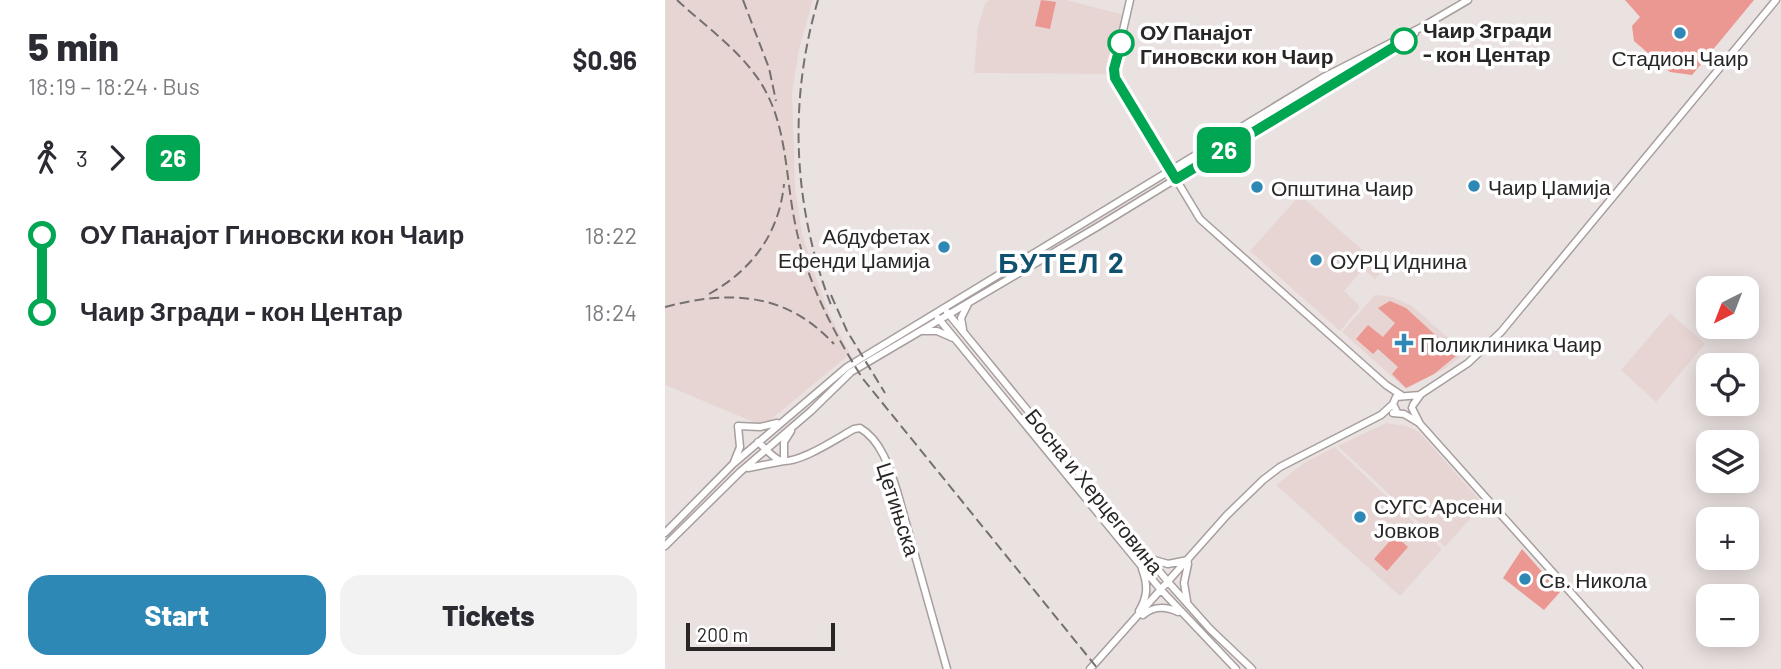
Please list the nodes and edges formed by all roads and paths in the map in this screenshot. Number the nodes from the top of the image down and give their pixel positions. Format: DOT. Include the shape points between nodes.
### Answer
graph roads {
  1 [pos="1131,0"];
  2 [pos="1468,0"];
  3 [pos="1776,0"];
  4 [pos="1422,27"];
  5 [pos="1170,169"];
  6 [pos="1176,179"];
  7 [pos="969,302"];
  8 [pos="946,311"];
  9 [pos="937,316"];
  10 [pos="918,332"];
  11 [pos="965,333"];
  12 [pos="958,342"];
  13 [pos="1385,385"];
  14 [pos="1421,394"];
  15 [pos="1404,395"];
  16 [pos="1393,403"];
  17 [pos="1412,406"];
  18 [pos="1400,414"];
  19 [pos="1381,415"];
  20 [pos="786,419"];
  21 [pos="1420,424"];
  22 [pos="794,426"];
  23 [pos="758,442"];
  24 [pos="765,449"];
  25 [pos="785,461"];
  26 [pos="733,464"];
  27 [pos="740,472"];
  28 [pos="665,533"];
  29 [pos="665,546"];
  30 [pos="1146,555"];
  31 [pos="1190,559"];
  32 [pos="1138,561"];
  33 [pos="1169,583"];
  34 [pos="1161,590"];
  35 [pos="1188,605"];
  36 [pos="1184,616"];
  37 [pos="1128,627"];
  38 [pos="943,656"];
  39 [pos="947,669"];
  40 [pos="953,669"];
  41 [pos="1090,669"];
  42 [pos="1236,669"];
  43 [pos="1252,669"];
  44 [pos="1639,669"];
  1 -- 5 [label="street" via="1115,78"];
  2 -- 4 [label="street"];
  3 -- 14 [label="street" via="1501,332 1468,363"];
  4 -- 5 [label="street" via="1322,78"];
  4 -- 6 [label="street"];
  5 -- 6 [label="street"];
  5 -- 8 [label="street"];
  6 -- 7 [label="street"];
  6 -- 13 [label="street" via="1200,219"];
  7 -- 8 [label="street"];
  7 -- 11 [label="street" via="961,318"];
  8 -- 9 [label="street"];
  8 -- 11 [label="street, Босна и Херцеговина"];
  9 -- 10 [label="street"];
  9 -- 12 [label="street, Босна и Херцеговина"];
  9 -- 20 [label="street" via="846,367"];
  10 -- 12 [label="street" via="937,331"];
  10 -- 22 [label="street" via="842,379"];
  11 -- 30 [label="street, Босна и Херцеговина"];
  12 -- 32 [label="street, Босна и Херцеговина"];
  13 -- 15 [label="street"];
  13 -- 16 [label="street"];
  14 -- 15 [label="street"];
  14 -- 17 [label="street"];
  15 -- 16 [label="street"];
  15 -- 17 [label="street"];
  16 -- 18 [label="street"];
  16 -- 19 [label="street"];
  17 -- 18 [label="street"];
  17 -- 21 [label="street"];
  18 -- 19 [label="street"];
  18 -- 21 [label="street"];
  19 -- 31 [label="street" via="1280,467 1227,515"];
  20 -- 23 [label="street"];
  20 -- 26 [label="street" via="760,427 738,426 740,447"];
  21 -- 44 [label="street"];
  22 -- 24 [label="street"];
  22 -- 25 [label="street" via="784,442"];
  23 -- 24 [label="street"];
  23 -- 26 [label="street"];
  24 -- 25 [label="street"];
  24 -- 27 [label="street"];
  25 -- 27 [label="street"];
  25 -- 38 [label="street, Цетињска" via="815,451 854,429 860,428 871,438 894,480"];
  26 -- 28 [label="street"];
  27 -- 29 [label="street"];
  30 -- 31 [label="street" via="1168,564"];
  30 -- 33 [label="street, Босна и Херцеговина"];
  31 -- 33 [label="street"];
  31 -- 35 [label="street" via="1184,583"];
  32 -- 34 [label="street, Босна и Херцеговина"];
  32 -- 37 [label="street" via="1146,595"];
  33 -- 34 [label="street"];
  33 -- 35 [label="street, Босна и Херцеговина"];
  34 -- 36 [label="street, Босна и Херцеговина"];
  34 -- 37 [label="street"];
  35 -- 43 [label="street, Босна и Херцеговина"];
  36 -- 37 [label="street" via="1170,608 1156,608"];
  36 -- 42 [label="street, Босна и Херцеговина"];
  37 -- 41 [label="street"];
  38 -- 39 [label="street, Цетињска"];
  38 -- 40 [label="street"];
}
